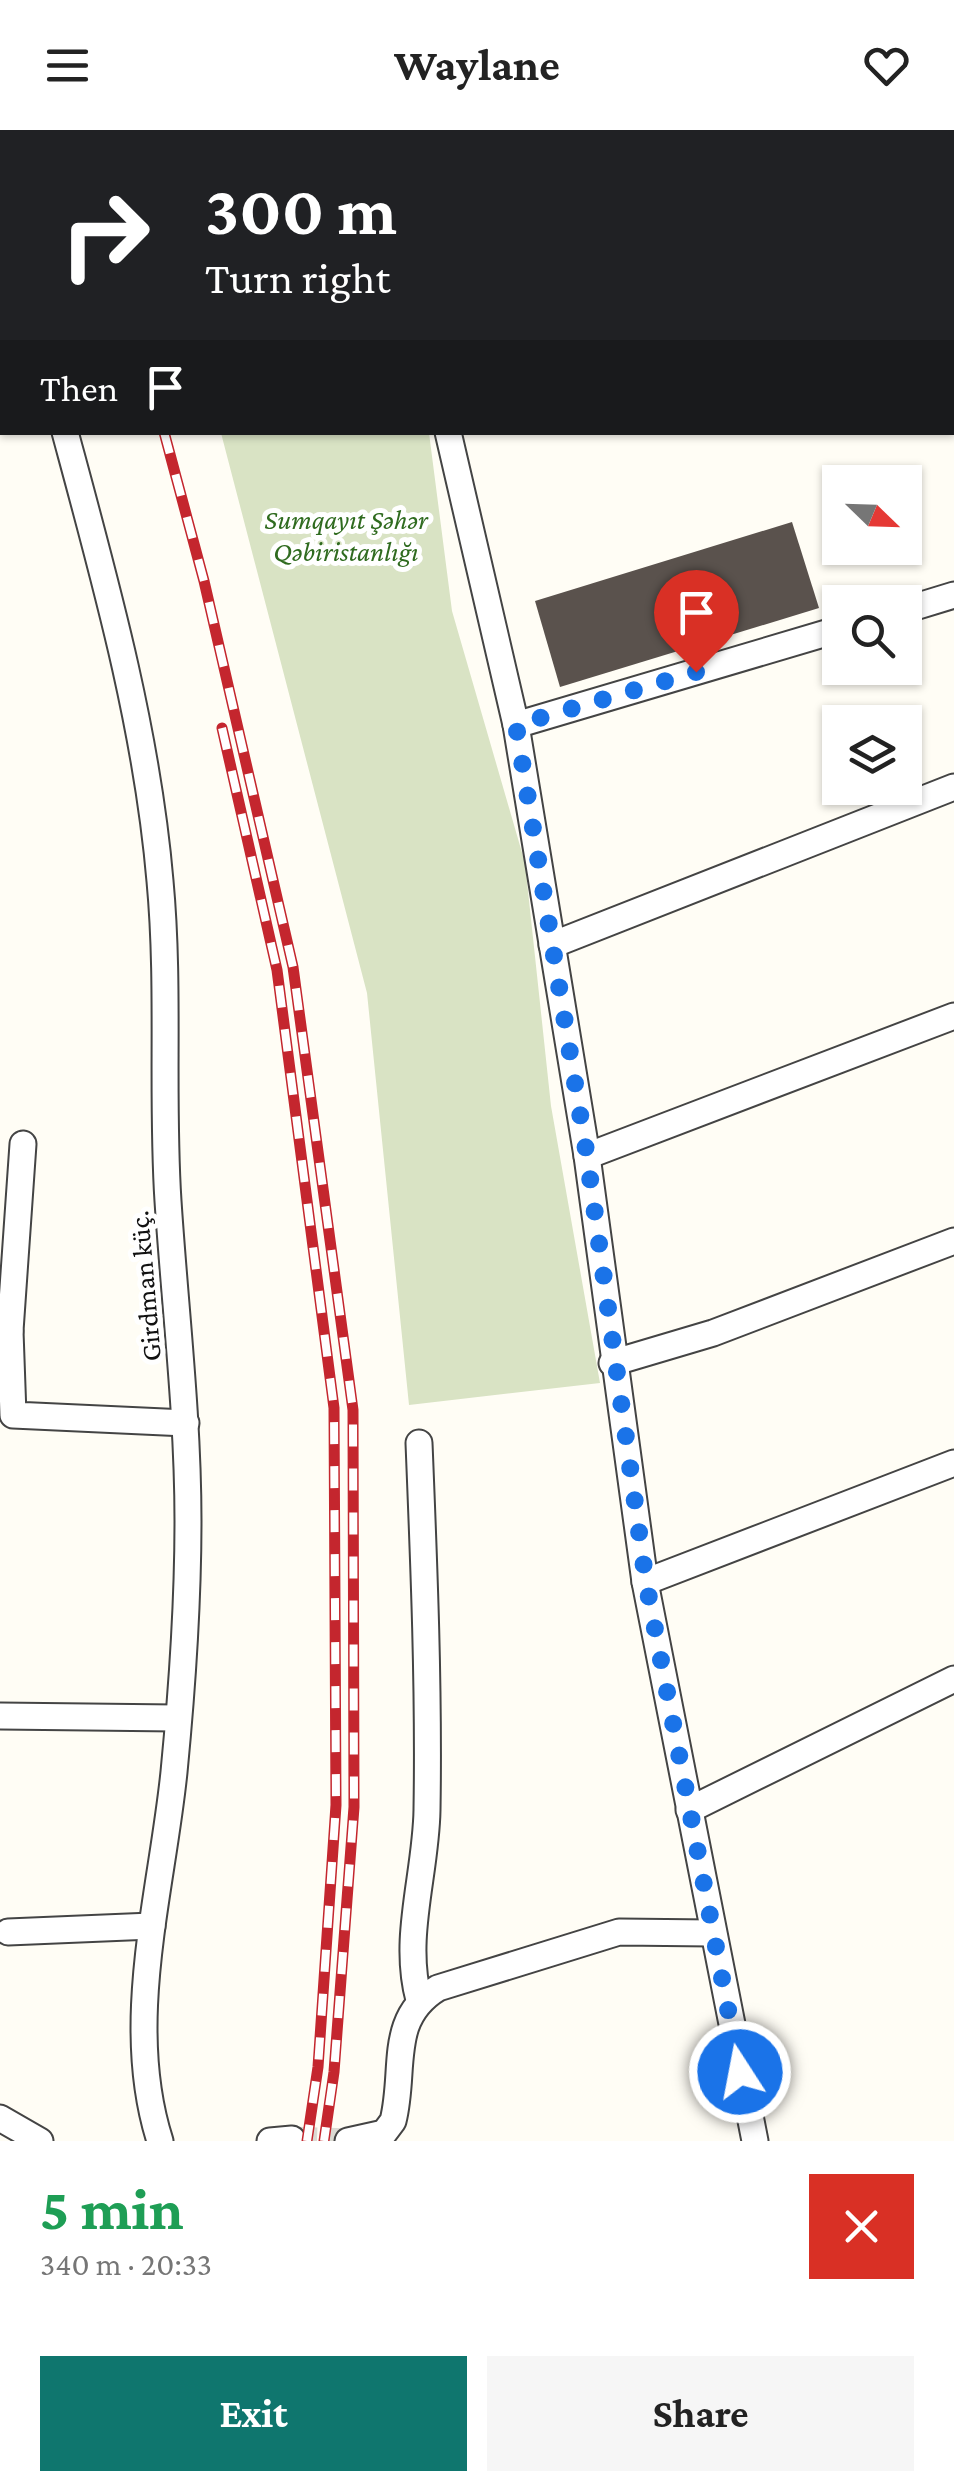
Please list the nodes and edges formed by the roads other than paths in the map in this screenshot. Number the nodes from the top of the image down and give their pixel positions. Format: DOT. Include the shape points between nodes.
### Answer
graph roads {
  1 [pos="66,435"];
  2 [pos="449,435"];
  3 [pos="954,596"];
  4 [pos="922,605"];
  5 [pos="822,634"];
  6 [pos="516,725"];
  7 [pos="954,787"];
  8 [pos="552,945"];
  9 [pos="954,1016"];
  10 [pos="23,1144"];
  11 [pos="587,1156"];
  12 [pos="954,1241"];
  13 [pos="5,1330"];
  14 [pos="612,1363"];
  15 [pos="6,1417"];
  16 [pos="186,1423"];
  17 [pos="419,1443"];
  18 [pos="954,1463"];
  19 [pos="646,1582"];
  20 [pos="954,1679"];
  21 [pos="0,1716"];
  22 [pos="176,1718"];
  23 [pos="688,1810"];
  24 [pos="152,1926"];
  25 [pos="8,1932"];
  26 [pos="712,1932"];
  27 [pos="419,2000"];
  28 [pos="0,2118"];
  29 [pos="387,2137"];
  30 [pos="40,2141"];
  31 [pos="160,2141"];
  32 [pos="348,2141"];
  33 [pos="755,2141"];
  1 -- 16 [label="street, Girdman küç." via="115,619 160,876 168,976 164,1119"];
  2 -- 6 [label="street"];
  3 -- 4 [label="street"];
  5 -- 6 [label="street"];
  6 -- 8 [label="street"];
  7 -- 8 [label="street"];
  8 -- 11 [label="street"];
  9 -- 11 [label="street"];
  10 -- 13 [label="street"];
  11 -- 14 [label="street"];
  12 -- 14 [label="street" via="713,1333"];
  13 -- 15 [label="street"];
  14 -- 19 [label="street"];
  15 -- 16 [label="street"];
  16 -- 22 [label="street, Girdman küç." via="188,1524"];
  17 -- 27 [label="street" via="428,1782 413,1934"];
  18 -- 19 [label="street"];
  19 -- 23 [label="street"];
  20 -- 23 [label="street"];
  21 -- 22 [label="street"];
  22 -- 24 [label="street, Girdman küç."];
  23 -- 26 [label="street"];
  24 -- 25 [label="street"];
  24 -- 31 [label="street, Girdman küç." via="146,2022"];
  26 -- 27 [label="street" via="646,1930 587,1940"];
  26 -- 33 [label="street"];
  27 -- 29 [label="street" via="403,2030 398,2099"];
  28 -- 30 [label="street"];
  29 -- 32 [label="street"];
}
